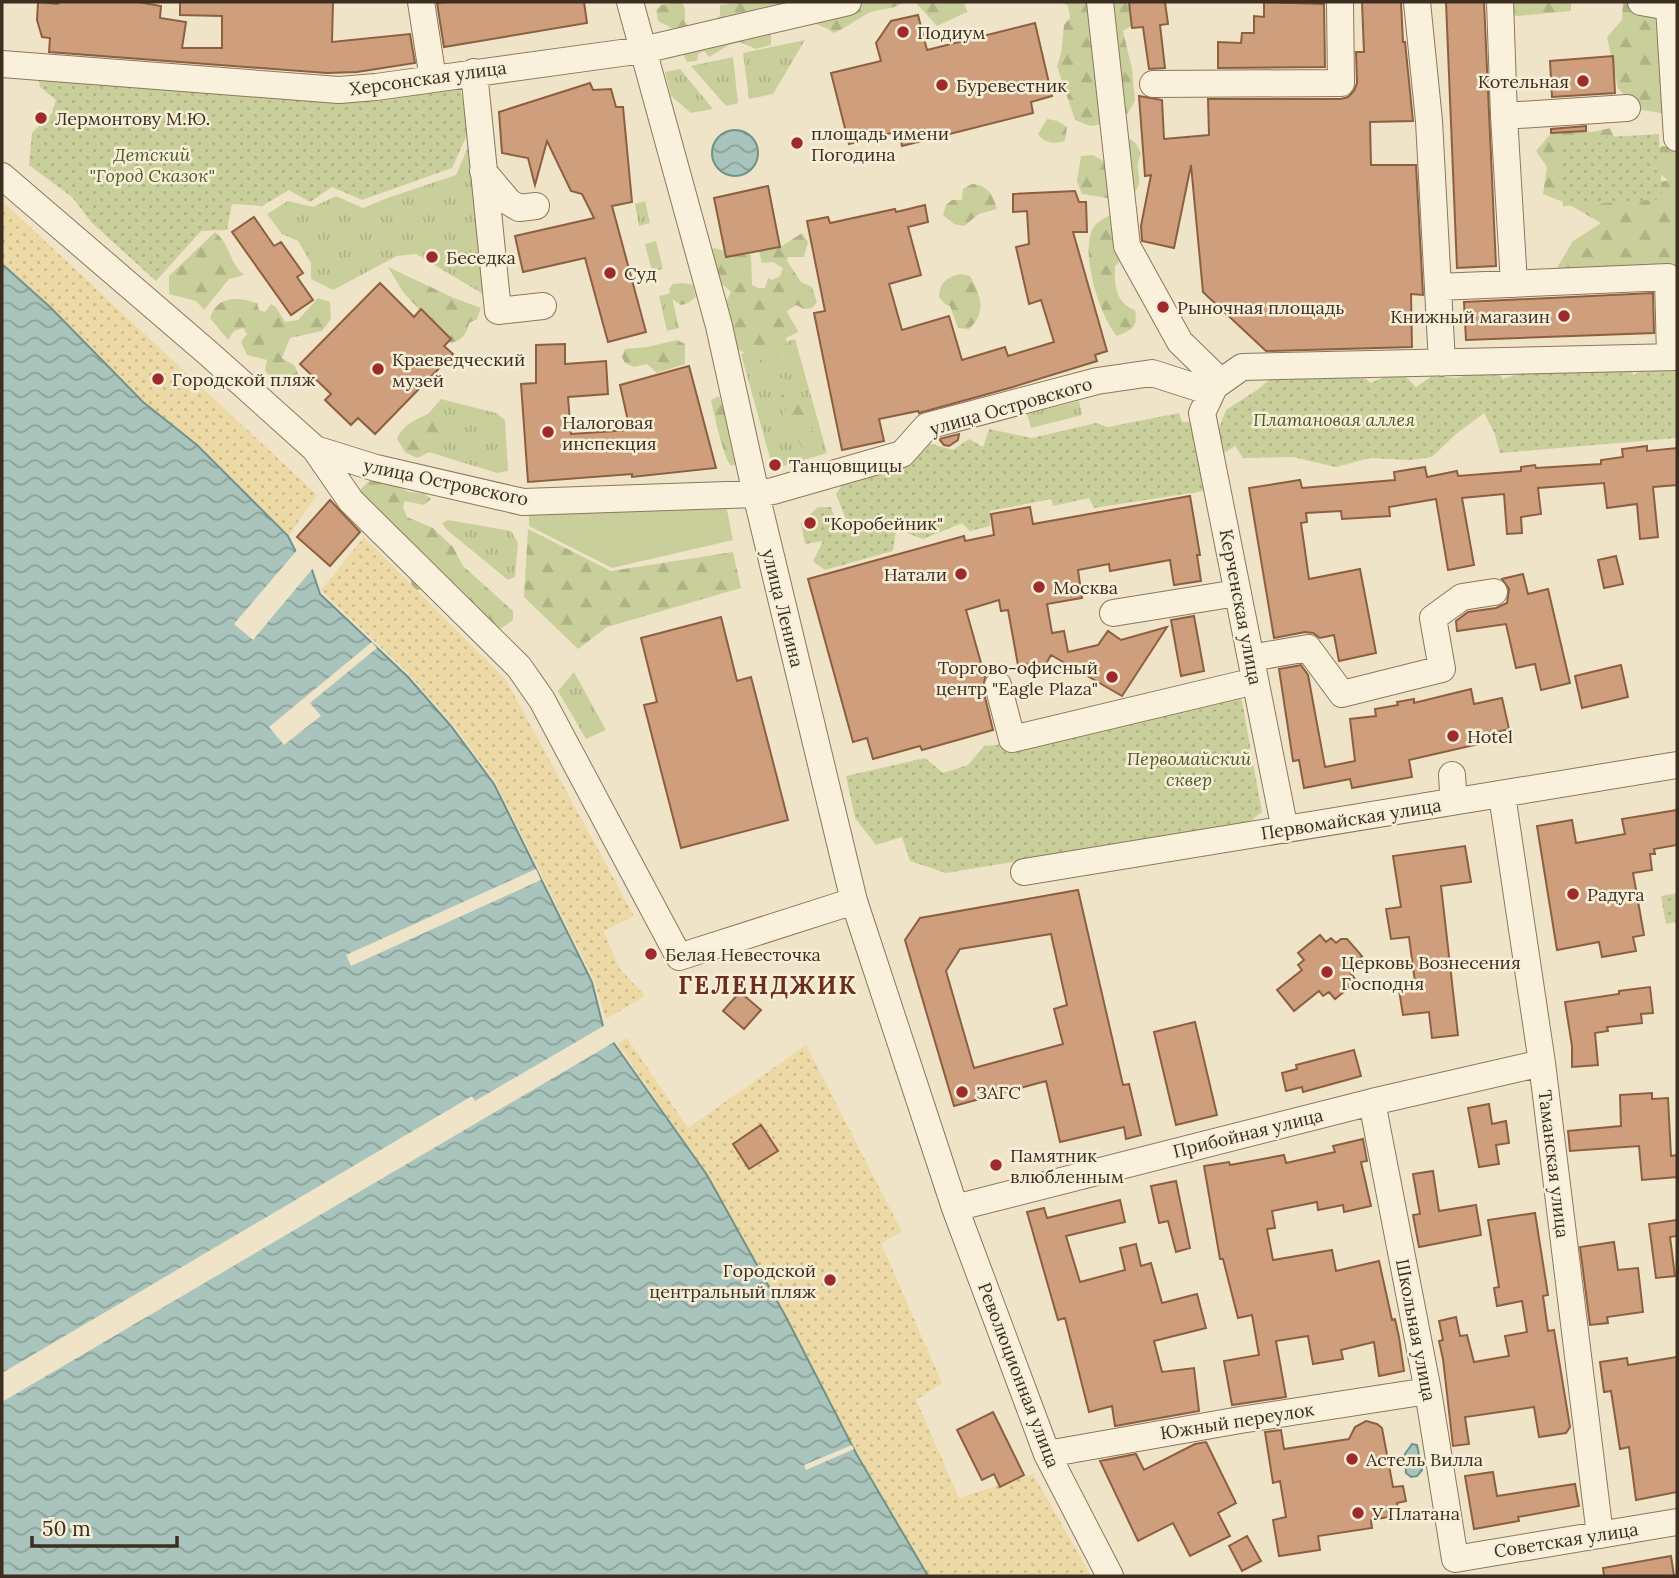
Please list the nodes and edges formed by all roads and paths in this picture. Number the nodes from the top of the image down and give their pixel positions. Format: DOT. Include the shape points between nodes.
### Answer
graph roads {
  1 [pos="421,2"];
  2 [pos="630,2"];
  3 [pos="848,2"];
  4 [pos="1084,2"];
  5 [pos="1100,2"];
  6 [pos="1340,2"];
  7 [pos="1417,2"];
  8 [pos="1500,2"];
  9 [pos="1641,2"];
  10 [pos="1669,4"];
  11 [pos="643,50"];
  12 [pos="2,64"];
  13 [pos="474,72"];
  14 [pos="433,79"];
  15 [pos="1153,83"];
  16 [pos="1627,108"];
  17 [pos="1504,116"];
  18 [pos="1677,138"];
  19 [pos="1116,160"];
  20 [pos="483,172"];
  21 [pos="2,176"];
  22 [pos="536,206"];
  23 [pos="1514,284"];
  24 [pos="1438,287"];
  25 [pos="543,306"];
  26 [pos="1674,357"];
  27 [pos="1442,363"];
  28 [pos="1215,388"];
  29 [pos="315,449"];
  30 [pos="756,494"];
  31 [pos="1494,592"];
  32 [pos="1237,593"];
  33 [pos="1112,613"];
  34 [pos="1253,670"];
  35 [pos="998,685"];
  36 [pos="1677,765"];
  37 [pos="1502,795"];
  38 [pos="1285,830"];
  39 [pos="1024,872"];
  40 [pos="854,901"];
  41 [pos="1542,1063"];
  42 [pos="1373,1102"];
  43 [pos="955,1208"];
  44 [pos="1428,1391"];
  45 [pos="1047,1454"];
  46 [pos="1677,1522"];
  47 [pos="1600,1535"];
  48 [pos="1454,1559"];
  49 [pos="1110,1576"];
  1 -- 14 [label="street"];
  2 -- 11 [label="street, улица Ленина"];
  3 -- 11 [label="street, Херсонская улица"];
  4 -- 19 [label="street" via="1101,161"];
  5 -- 19 [label="street"];
  6 -- 15 [label="street" via="1341,83"];
  7 -- 24 [label="street"];
  8 -- 17 [label="street"];
  9 -- 10 [label="street"];
  10 -- 18 [label="street"];
  11 -- 13 [label="street, Херсонская улица"];
  11 -- 30 [label="street, улица Ленина" via="719,326"];
  12 -- 14 [label="street, Херсонская улица" via="339,90"];
  13 -- 14 [label="street, Херсонская улица"];
  13 -- 20 [label="street"];
  16 -- 17 [label="street"];
  17 -- 23 [label="street"];
  19 -- 28 [label="street" via="1127,246 1180,342 1218,379"];
  20 -- 22 [label="street" via="509,202 519,208"];
  20 -- 25 [label="street" via="498,311"];
  21 -- 29 [label="street"];
  23 -- 24 [label="street"];
  23 -- 26 [label="street" via="1668,277"];
  24 -- 27 [label="street"];
  26 -- 27 [label="street"];
  27 -- 28 [label="street" via="1242,367"];
  28 -- 30 [label="street, улица Островского" via="1208,391 1152,373 1097,381 927,426 902,454"];
  28 -- 32 [label="street, Керченская улица" via="1202,413"];
  29 -- 30 [label="street, улица Островского" via="523,502"];
  29 -- 40 [label="street" via="351,501 519,667 679,957"];
  30 -- 40 [label="street, улица Ленина"];
  31 -- 34 [label="street" via="1462,597 1433,618 1442,669 1342,694 1308,648"];
  32 -- 33 [label="street"];
  32 -- 34 [label="street, Керченская улица"];
  34 -- 35 [label="street" via="1012,739"];
  34 -- 38 [label="street, Керченская улица"];
  36 -- 37 [label="street, Первомайская улица"];
  37 -- 38 [label="street, Первомайская улица"];
  37 -- 41 [label="street, Таманская улица"];
  38 -- 39 [label="street, Первомайская улица"];
  40 -- 43 [label="street, улица Ленина"];
  41 -- 42 [label="street, Прибойная улица"];
  41 -- 47 [label="street, Таманская улица"];
  42 -- 43 [label="street, Прибойная улица"];
  42 -- 44 [label="street, Школьная улица"];
  43 -- 45 [label="street, Революционная улица"];
  44 -- 45 [label="street, Южный переулок"];
  44 -- 48 [label="street, Школьная улица"];
  45 -- 49 [label="street, Революционная улица"];
  46 -- 47 [label="street, Советская улица"];
  47 -- 48 [label="street, Советская улица"];
}
